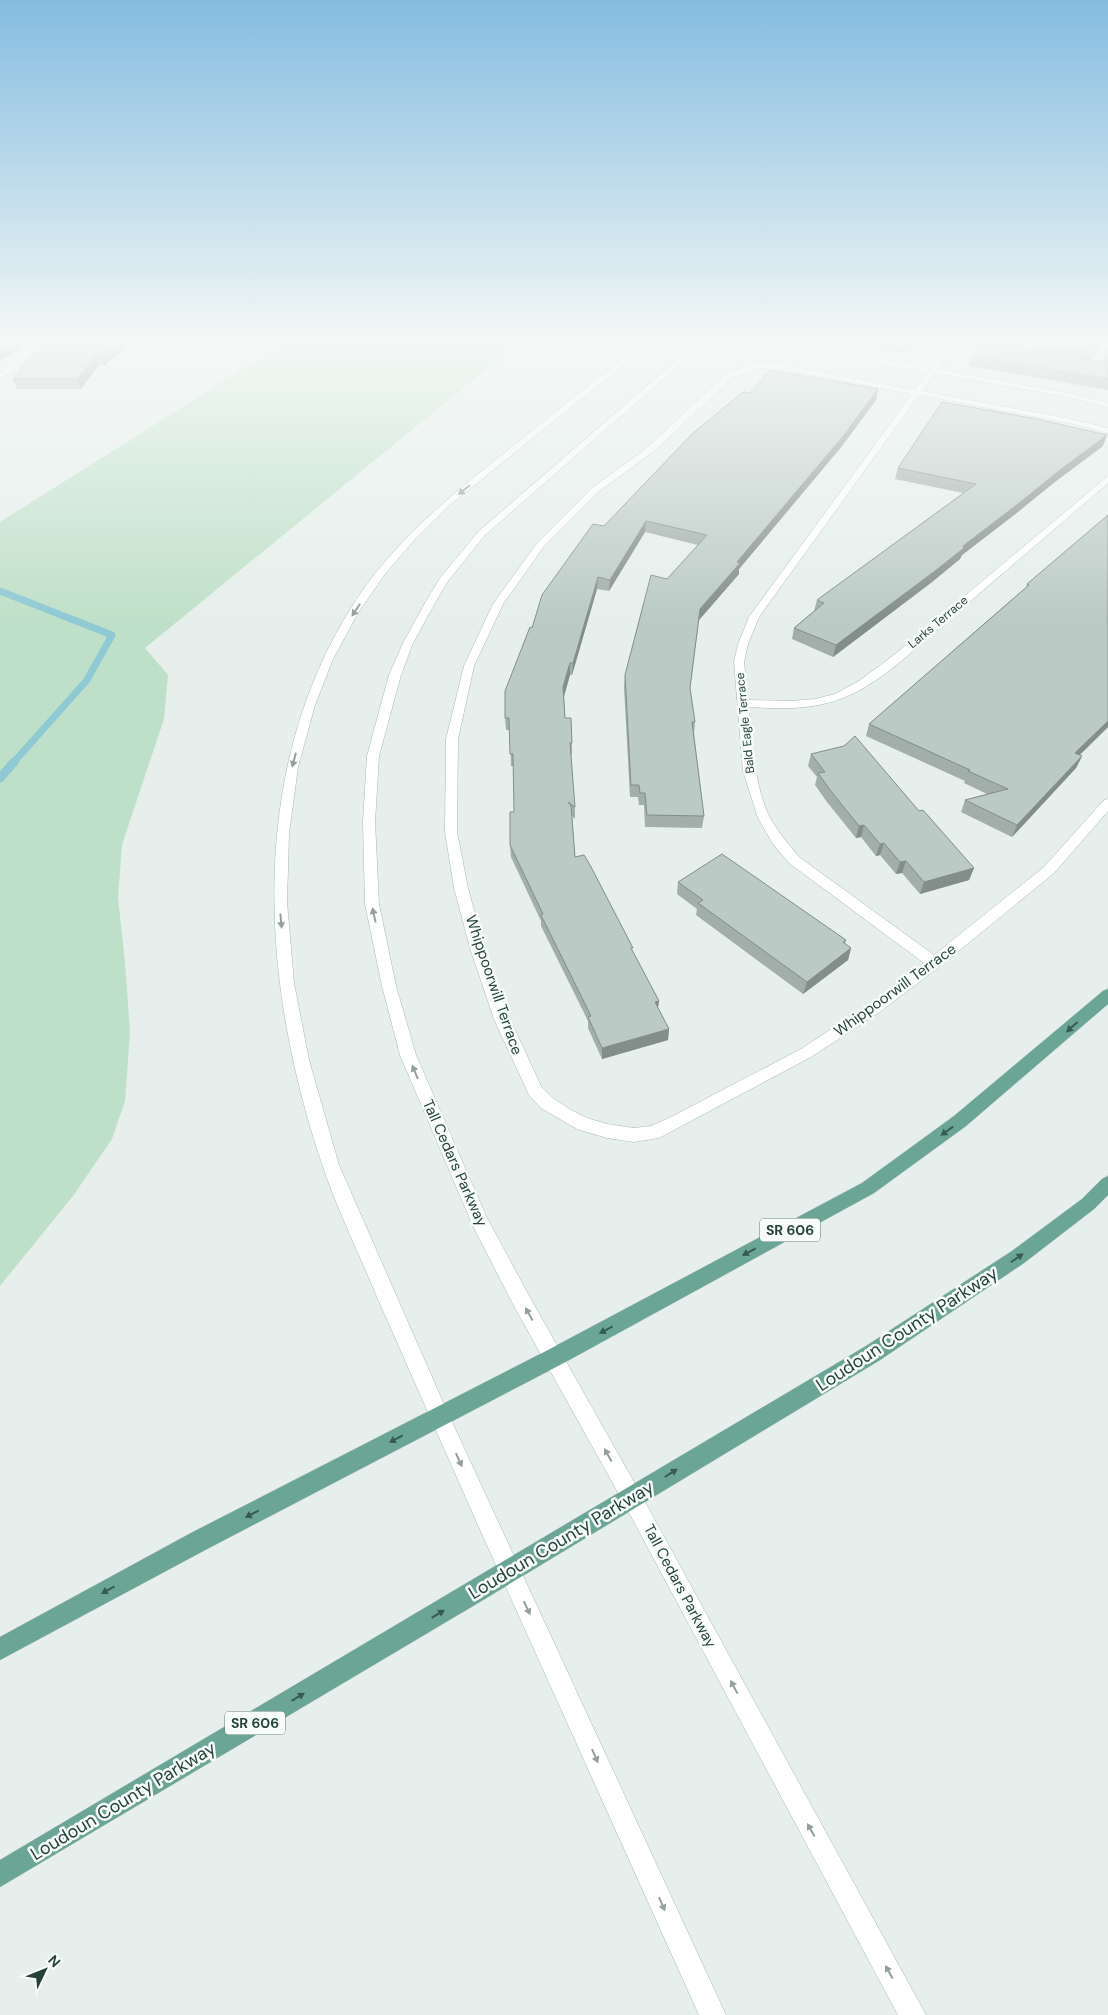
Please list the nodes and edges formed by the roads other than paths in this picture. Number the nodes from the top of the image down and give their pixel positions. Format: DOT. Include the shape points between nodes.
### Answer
graph roads {
  1 [pos="534,433"];
  2 [pos="590,433"];
  3 [pos="668,433"];
  4 [pos="886,433"];
  5 [pos="1108,479"];
  6 [pos="742,703"];
  7 [pos="1108,803"];
  8 [pos="934,963"];
  9 [pos="1108,995"];
  10 [pos="1108,1184"];
  11 [pos="553,1358"];
  12 [pos="439,1416"];
  13 [pos="632,1498"];
  14 [pos="510,1571"];
  15 [pos="0,1649"];
  16 [pos="0,1874"];
  17 [pos="713,2015"];
  18 [pos="913,2015"];
  1 -- 12 [label="street, one-way" via="448,502 382,572 353,613 328,659 309,705 292,767 282,834 280,902 287,983 301,1060 331,1165"];
  11 -- 2 [label="street, Tall Cedars Parkway, one-way" via="479,1220 408,1055 388,986 372,904 369,822 373,756 395,675 408,643 444,580 482,533"];
  3 -- 8 [label="street, Whippoorwill Terrace" via="595,490 541,544 498,604 469,666 452,739 452,832 461,888 478,951 524,1070 547,1103 583,1124 607,1131 653,1132 806,1053 876,1007"];
  4 -- 6 [label="street, Bald Eagle Terrace" via="754,617 739,662"];
  5 -- 6 [label="street, Larks Terrace" via="914,642 849,692 802,705"];
  6 -- 8 [label="street, Bald Eagle Terrace" via="746,756 754,793 778,841 794,860"];
  7 -- 8 [label="street, Whippoorwill Terrace" via="1049,870"];
  9 -- 11 [label="main road, SR 606, one-way" via="960,1121 868,1188"];
  13 -- 10 [label="main road, Loudoun County Parkway / SR 606, one-way" via="873,1353 1010,1263 1088,1204"];
  11 -- 12 [label="main road, SR 606"];
  13 -- 11 [label="street, Tall Cedars Parkway, one-way"];
  12 -- 14 [label="street, one-way"];
  12 -- 15 [label="main road, SR 606, one-way"];
  13 -- 14 [label="main road, Loudoun County Parkway / SR 606"];
  18 -- 13 [label="street, Tall Cedars Parkway, one-way"];
  16 -- 14 [label="main road, Loudoun County Parkway / SR 606, one-way"];
  14 -- 17 [label="street, one-way"];
}
